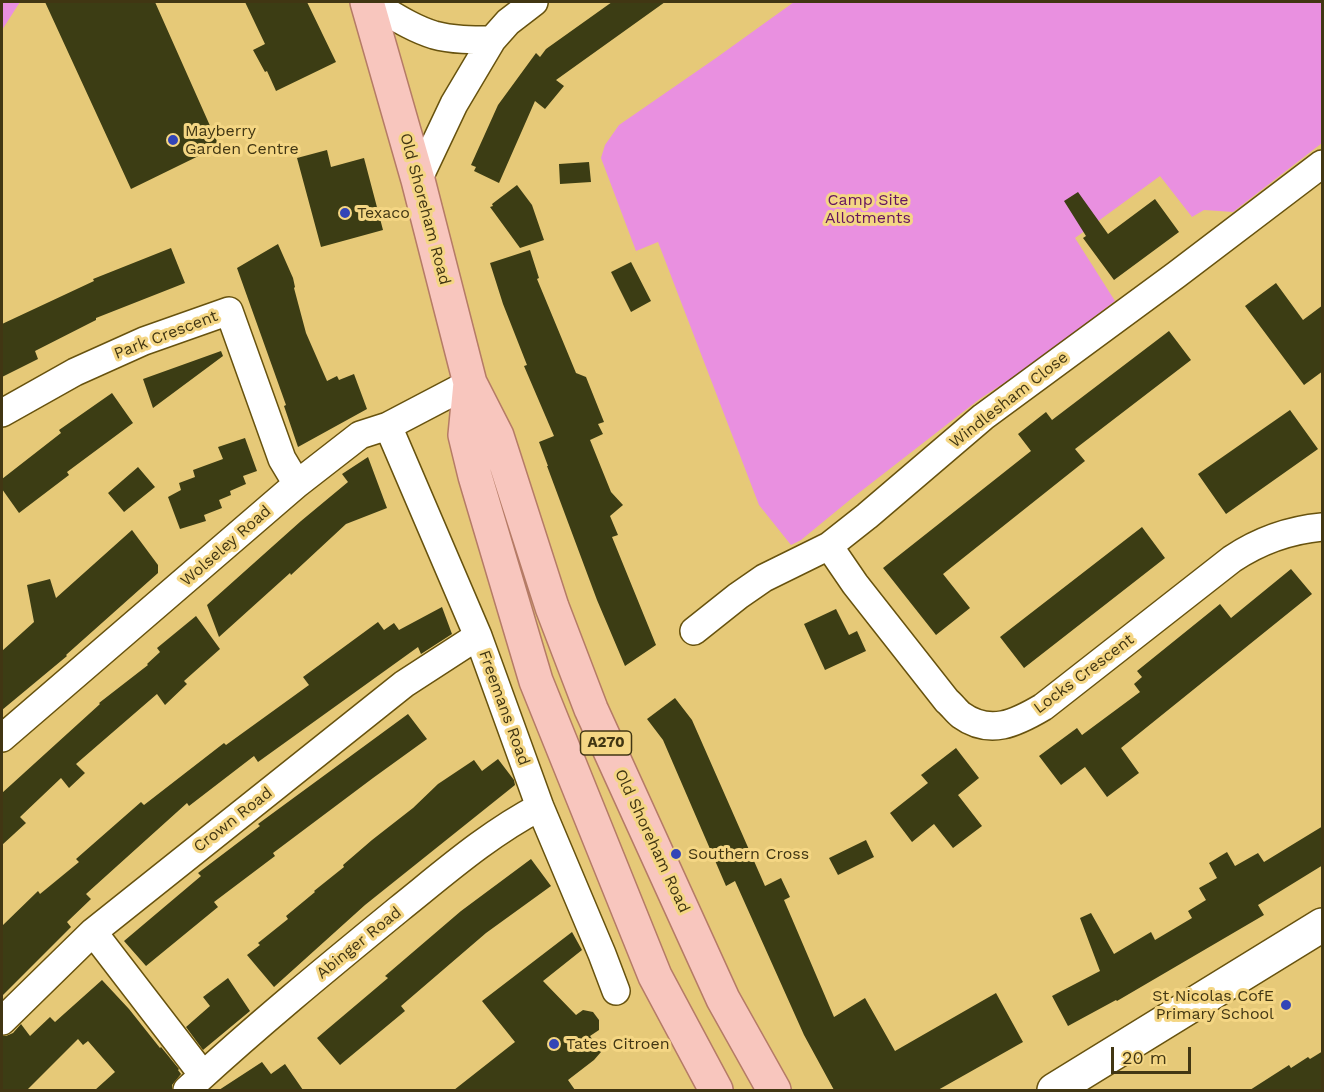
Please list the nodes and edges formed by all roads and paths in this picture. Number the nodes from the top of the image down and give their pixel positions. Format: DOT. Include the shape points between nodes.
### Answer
graph roads {
  1 [pos="369,2"];
  2 [pos="534,2"];
  3 [pos="492,40"];
  4 [pos="1323,164"];
  5 [pos="418,180"];
  6 [pos="470,383"];
  7 [pos="2,413"];
  8 [pos="388,426"];
  9 [pos="297,484"];
  10 [pos="1323,527"];
  11 [pos="829,546"];
  12 [pos="694,631"];
  13 [pos="478,636"];
  14 [pos="2,738"];
  15 [pos="540,807"];
  16 [pos="1323,925"];
  17 [pos="93,932"];
  18 [pos="616,991"];
  19 [pos="2,1021"];
  20 [pos="195,1083"];
  21 [pos="716,1090"];
  22 [pos="774,1090"];
  23 [pos="1054,1090"];
  1 -- 3 [label="street" via="435,35"];
  1 -- 5 [label="main road, Old Shoreham Road / A270"];
  2 -- 3 [label="street"];
  3 -- 5 [label="street" via="454,104"];
  4 -- 11 [label="street, Windlesham Close" via="983,417"];
  5 -- 6 [label="main road, Old Shoreham Road / A270"];
  6 -- 8 [label="street, Wolseley Road"];
  6 -- 21 [label="main road, Old Shoreham Road / A270" via="465,435 536,681 655,976"];
  6 -- 22 [label="main road, Old Shoreham Road / A270" via="496,436 552,607 591,709 723,999"];
  7 -- 9 [label="street, Park Crescent" via="75,372 144,341 229,311 282,459"];
  8 -- 9 [label="street, Wolseley Road" via="360,435"];
  8 -- 13 [label="street, Freemans Road"];
  9 -- 14 [label="street, Wolseley Road"];
  10 -- 11 [label="street, Locks Crescent" via="1277,536 1243,551 1043,707 1016,722 1001,725 969,719 947,701"];
  11 -- 12 [label="street, Windlesham Close" via="764,578"];
  13 -- 15 [label="street, Freemans Road"];
  13 -- 17 [label="street, Crown Road" via="404,684"];
  15 -- 18 [label="street, Freemans Road"];
  15 -- 20 [label="street, Abinger Road" via="468,854 344,954"];
  16 -- 23 [label="street"];
  17 -- 19 [label="street, Crown Road"];
  17 -- 20 [label="street"];
}
